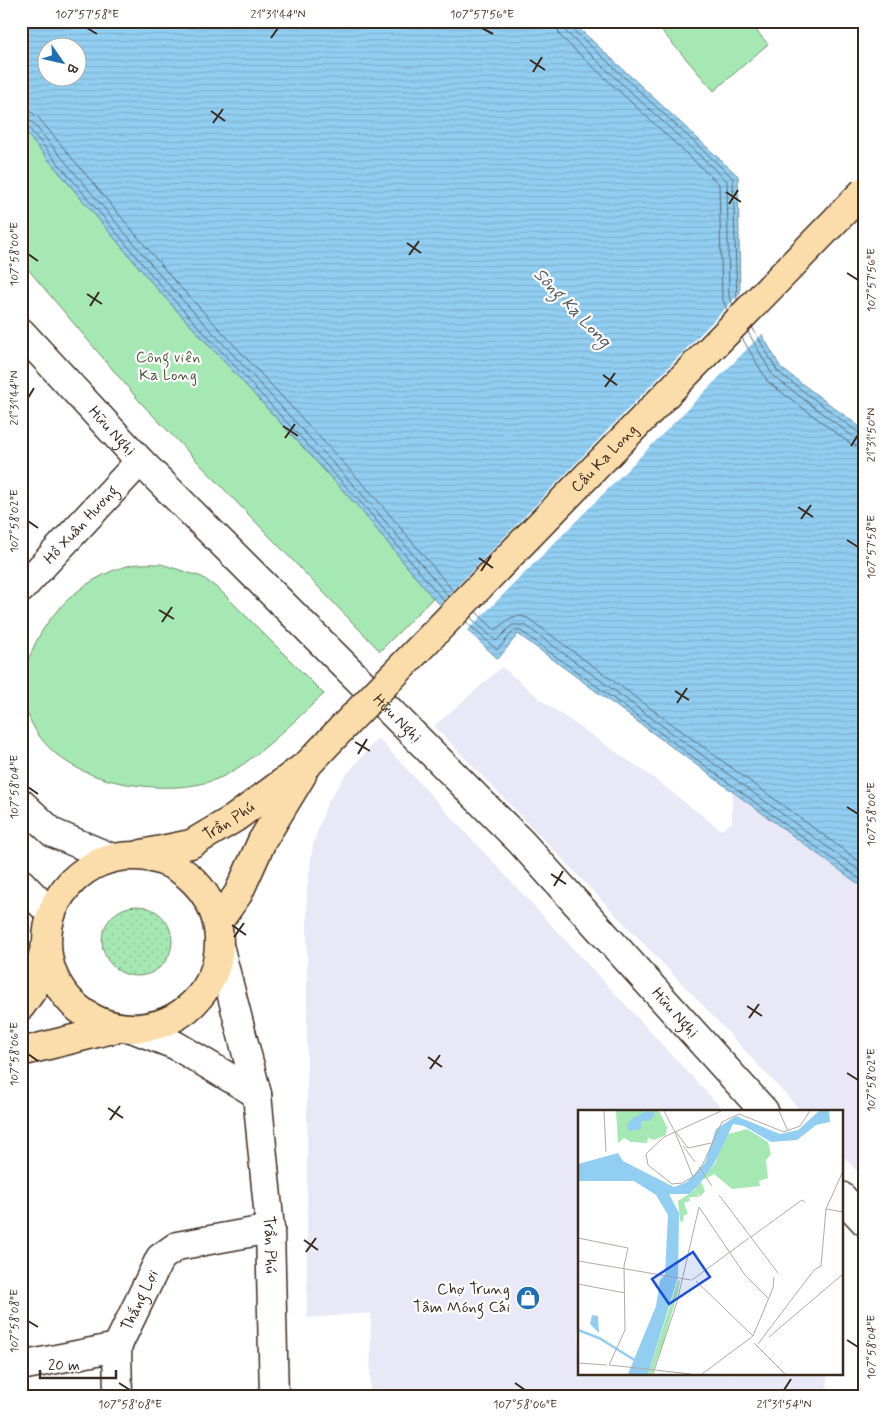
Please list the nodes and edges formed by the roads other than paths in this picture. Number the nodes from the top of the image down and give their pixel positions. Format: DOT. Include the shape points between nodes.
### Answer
graph roads {
  1 [pos="864,191"];
  2 [pos="21,332"];
  3 [pos="140,461"];
  4 [pos="21,589"];
  5 [pos="345,725"];
  6 [pos="309,763"];
  7 [pos="21,803"];
  8 [pos="124,856"];
  9 [pos="21,883"];
  10 [pos="51,914"];
  11 [pos="218,922"];
  12 [pos="46,944"];
  13 [pos="220,950"];
  14 [pos="21,1006"];
  15 [pos="126,1029"];
  16 [pos="21,1052"];
  17 [pos="257,1094"];
  18 [pos="763,1110"];
  19 [pos="842,1197"];
  20 [pos="864,1221"];
  21 [pos="270,1230"];
  22 [pos="117,1347"];
  23 [pos="21,1366"];
  24 [pos="118,1396"];
  25 [pos="274,1396"];
  1 -- 5 [label="main road, Cầu Ka Long, bridge"];
  2 -- 3 [label="street, Hữu Nghị"];
  3 -- 4 [label="street, Hồ Xuân Hương"];
  3 -- 18 [label="street, Hữu Nghị" via="521,842"];
  5 -- 6 [label="main road, Trần Phú"];
  6 -- 8 [label="main road, Trần Phú" via="235,818 191,844"];
  6 -- 11 [label="main road, Trần Phú" via="262,840 238,894"];
  7 -- 8 [label="street" via="53,832"];
  8 -- 10 [label="main road" via="86,869 65,889"];
  8 -- 11 [label="main road" via="163,860 188,874 207,896"];
  9 -- 10 [label="street"];
  10 -- 12 [label="main road"];
  11 -- 13 [label="main road"];
  12 -- 14 [label="main road" via="33,989"];
  12 -- 15 [label="main road" via="51,973 66,999 89,1018"];
  13 -- 15 [label="main road" via="214,974 201,997 182,1014 160,1025"];
  13 -- 17 [label="street, Trần Phú"];
  15 -- 16 [label="main road"];
  15 -- 17 [label="street" via="175,1045"];
  17 -- 21 [label="street, Trần Phú"];
  19 -- 20 [label="street"];
  21 -- 22 [label="street, Thắng Lợi" via="178,1246 160,1258"];
  21 -- 25 [label="street, Trần Phú"];
  22 -- 23 [label="street"];
  22 -- 24 [label="street, Thắng Lợi"];
}
